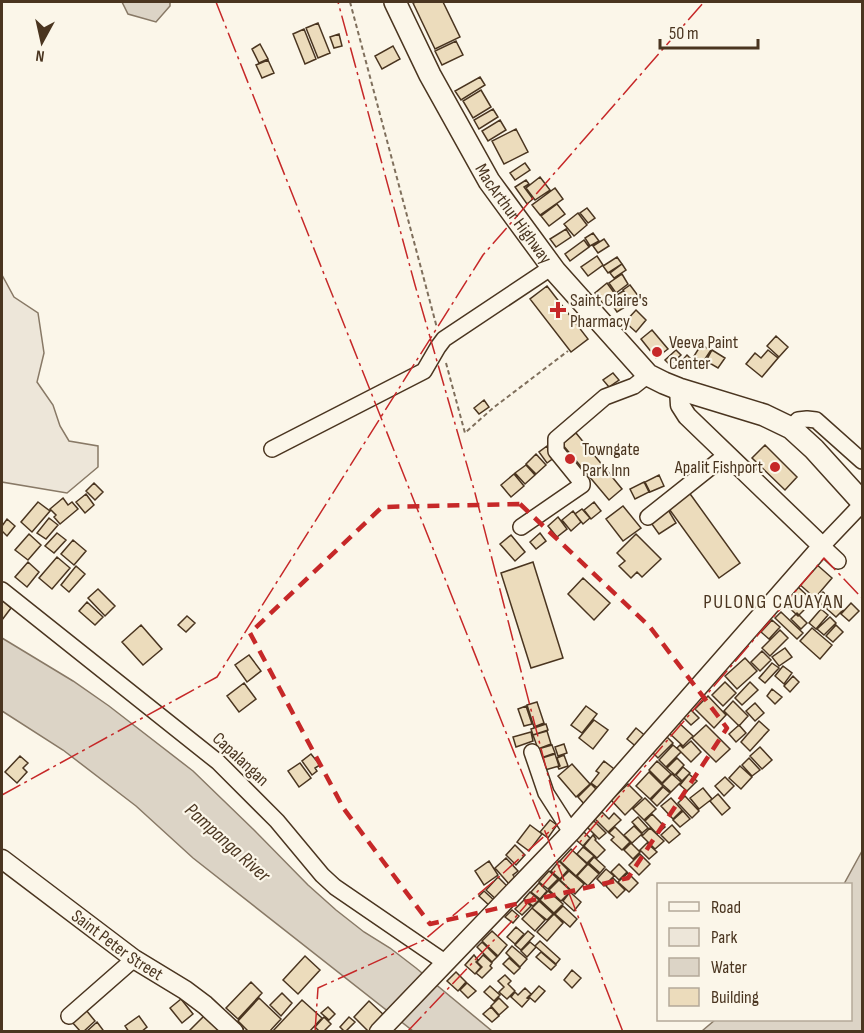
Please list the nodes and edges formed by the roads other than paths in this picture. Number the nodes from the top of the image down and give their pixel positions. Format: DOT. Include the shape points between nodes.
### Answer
graph roads {
  1 [pos="395,2"];
  2 [pos="552,267"];
  3 [pos="648,375"];
  4 [pos="679,389"];
  5 [pos="791,428"];
  6 [pos="272,449"];
  7 [pos="726,455"];
  8 [pos="862,461"];
  9 [pos="862,503"];
  10 [pos="648,517"];
  11 [pos="521,527"];
  12 [pos="822,546"];
  13 [pos="838,561"];
  14 [pos="2,590"];
  15 [pos="532,752"];
  16 [pos="571,832"];
  17 [pos="2,859"];
  18 [pos="134,959"];
  19 [pos="441,968"];
  20 [pos="69,1016"];
  21 [pos="385,1025"];
  22 [pos="234,1032"];
  1 -- 2 [label="highway, MacArthur Highway" via="489,181"];
  2 -- 3 [label="highway, MacArthur Highway"];
  2 -- 6 [label="street" via="444,339 424,371"];
  3 -- 4 [label="highway, MacArthur Highway"];
  3 -- 11 [label="street" via="634,386 605,397 556,439 556,451 582,483 581,488"];
  4 -- 5 [label="highway, MacArthur Highway" via="764,415"];
  4 -- 7 [label="main road" via="680,405 687,417"];
  5 -- 8 [label="street" via="798,420 816,420"];
  5 -- 9 [label="highway, MacArthur Highway"];
  7 -- 10 [label="street"];
  7 -- 12 [label="main road"];
  9 -- 12 [label="street"];
  12 -- 13 [label="street"];
  12 -- 16 [label="main road"];
  14 -- 19 [label="street, Capalangan" via="218,762 277,821 322,875"];
  15 -- 16 [label="street" via="546,793"];
  16 -- 19 [label="main road"];
  17 -- 18 [label="main road, Saint Peter Street"];
  18 -- 20 [label="street"];
  18 -- 22 [label="main road, Saint Peter Street" via="185,990"];
  19 -- 21 [label="main road"];
}
